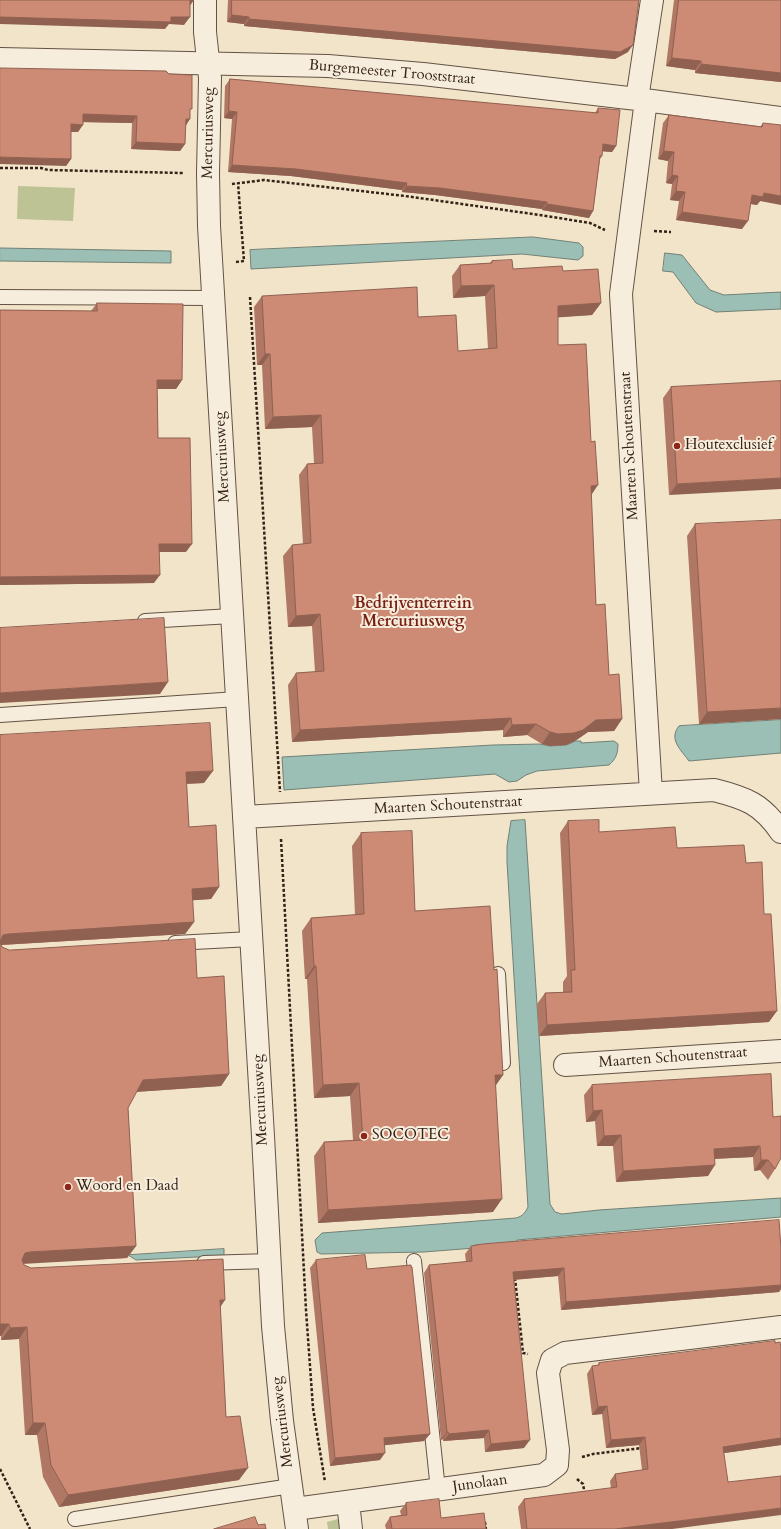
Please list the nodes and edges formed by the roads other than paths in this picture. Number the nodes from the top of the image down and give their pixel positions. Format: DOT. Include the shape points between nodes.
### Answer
graph roads {
  1 [pos="206,0"];
  2 [pos="652,0"];
  3 [pos="0,59"];
  4 [pos="208,63"];
  5 [pos="642,100"];
  6 [pos="781,118"];
  7 [pos="0,297"];
  8 [pos="214,298"];
  9 [pos="232,616"];
  10 [pos="135,622"];
  11 [pos="237,699"];
  12 [pos="0,715"];
  13 [pos="651,794"];
  14 [pos="244,817"];
  15 [pos="781,832"];
  16 [pos="251,939"];
  17 [pos="165,944"];
  18 [pos="498,974"];
  19 [pos="781,1051"];
  20 [pos="504,1063"];
  21 [pos="565,1065"];
  22 [pos="270,1261"];
  23 [pos="414,1261"];
  24 [pos="194,1264"];
  25 [pos="781,1327"];
  26 [pos="291,1486"];
  27 [pos="438,1490"];
  28 [pos="338,1503"];
  29 [pos="75,1519"];
  30 [pos="296,1519"];
  31 [pos="351,1529"];
  1 -- 4 [label="street, Mercuriusweg" via="205,32"];
  2 -- 5 [label="street, Maarten Schoutenstraat"];
  3 -- 4 [label="street, Burgemeester Trooststraat"];
  4 -- 5 [label="street, Burgemeester Trooststraat" via="328,66 415,73"];
  4 -- 8 [label="street, Mercuriusweg" via="208,181"];
  5 -- 6 [label="street, Burgemeester Trooststraat"];
  5 -- 13 [label="street, Maarten Schoutenstraat" via="621,294"];
  7 -- 8 [label="lane"];
  8 -- 9 [label="street, Mercuriusweg"];
  9 -- 10 [label="lane"];
  9 -- 11 [label="street, Mercuriusweg"];
  11 -- 12 [label="lane"];
  11 -- 14 [label="street, Mercuriusweg"];
  13 -- 14 [label="street, Maarten Schoutenstraat"];
  13 -- 15 [label="street, Maarten Schoutenstraat" via="714,790 737,796 759,806"];
  14 -- 16 [label="street, Mercuriusweg"];
  16 -- 17 [label="lane"];
  16 -- 22 [label="street, Mercuriusweg"];
  18 -- 20 [label="lane"];
  19 -- 21 [label="street, Maarten Schoutenstraat"];
  22 -- 24 [label="lane"];
  22 -- 26 [label="street, Mercuriusweg" via="281,1414"];
  23 -- 27 [label="lane"];
  25 -- 27 [label="street, Junolaan" via="565,1353 552,1360 548,1373 558,1450 557,1465 544,1475"];
  26 -- 29 [label="lane, Mercuriusweg"];
  26 -- 30 [label="street, Mercuriusweg"];
  27 -- 28 [label="street, Junolaan"];
  28 -- 30 [label="street, Junolaan"];
  28 -- 31 [label="street"];
}
